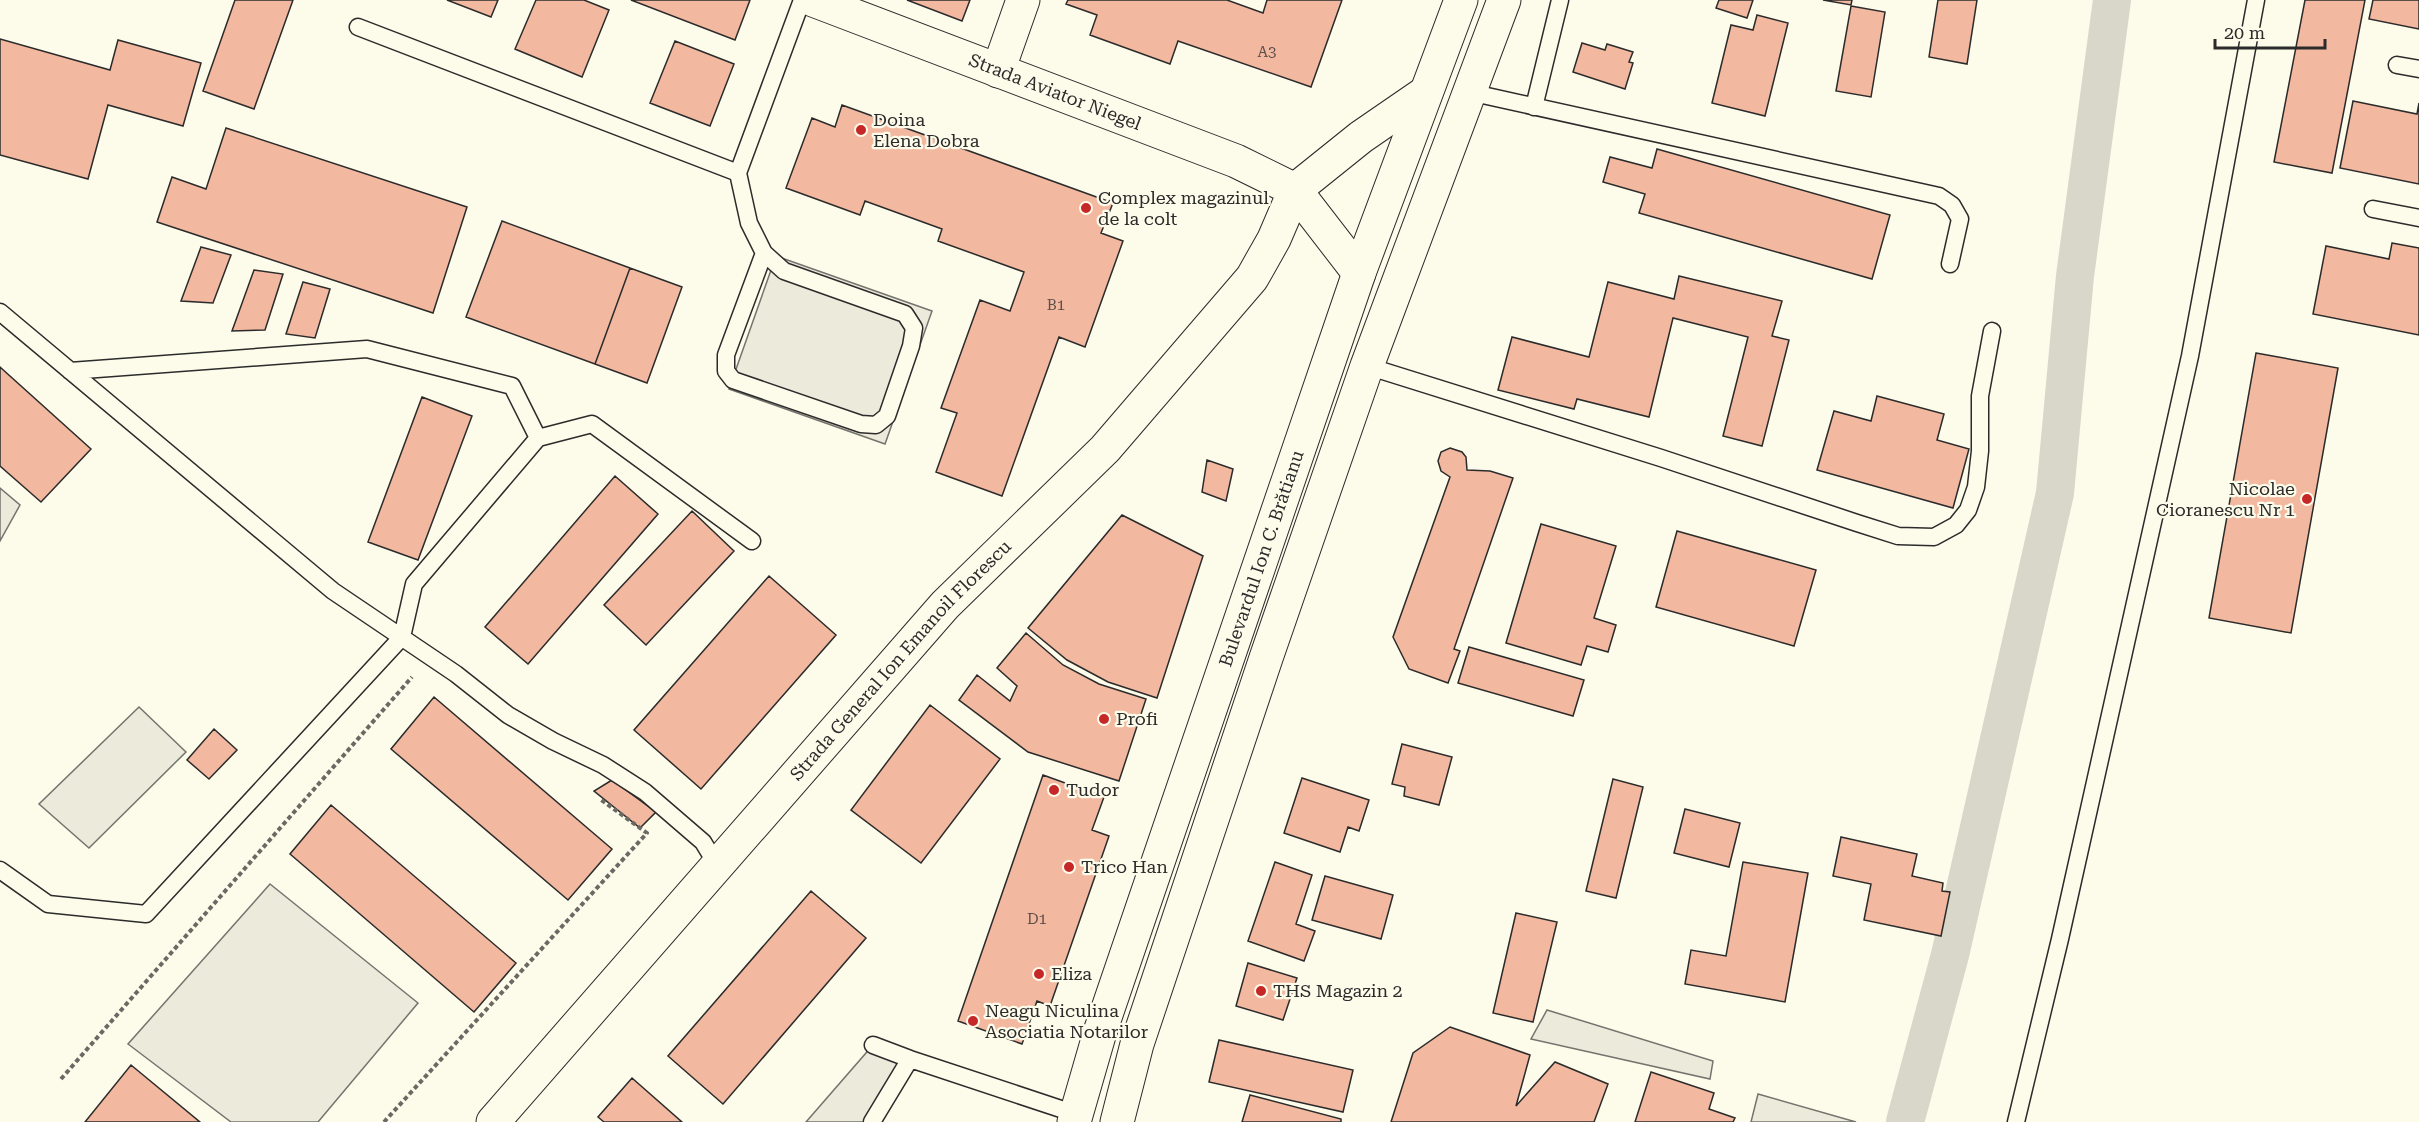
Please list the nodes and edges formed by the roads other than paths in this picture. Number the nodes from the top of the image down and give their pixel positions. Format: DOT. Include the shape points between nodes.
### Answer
graph roads {
  1 [pos="802,0"];
  2 [pos="813,0"];
  3 [pos="1023,0"];
  4 [pos="1461,0"];
  5 [pos="1504,0"];
  6 [pos="1560,0"];
  7 [pos="2256,0"];
  8 [pos="358,27"];
  9 [pos="2397,65"];
  10 [pos="2419,69"];
  11 [pos="998,70"];
  12 [pos="1469,92"];
  13 [pos="1425,93"];
  14 [pos="1534,107"];
  15 [pos="738,173"];
  16 [pos="1295,190"];
  17 [pos="2373,209"];
  18 [pos="2419,218"];
  19 [pos="764,253"];
  20 [pos="1950,264"];
  21 [pos="1359,273"];
  22 [pos="0,312"];
  23 [pos="1992,331"];
  24 [pos="1367,366"];
  25 [pos="70,371"];
  26 [pos="538,438"];
  27 [pos="752,541"];
  28 [pos="402,636"];
  29 [pos="717,866"];
  30 [pos="0,870"];
  31 [pos="873,1045"];
  32 [pos="910,1059"];
  33 [pos="1075,1118"];
  34 [pos="494,1122"];
  35 [pos="872,1122"];
  36 [pos="1117,1122"];
  37 [pos="2016,1122"];
  1 -- 15 [label="lane"];
  2 -- 11 [label="main road, Strada Aviator Niegel"];
  3 -- 11 [label="main road"];
  4 -- 13 [label="main road, Bulevardul Ion C. Brătianu"];
  5 -- 12 [label="main road"];
  6 -- 14 [label="lane"];
  7 -- 37 [label="lane" via="2190,356"];
  8 -- 15 [label="lane"];
  9 -- 10 [label="lane"];
  11 -- 16 [label="main road, Strada Aviator Niegel" via="1236,162"];
  12 -- 14 [label="lane"];
  12 -- 24 [label="main road"];
  13 -- 16 [label="main road" via="1361,137"];
  13 -- 21 [label="main road, Bulevardul Ion C. Brătianu"];
  14 -- 20 [label="lane" via="1939,196 1952,205 1960,219"];
  15 -- 19 [label="lane" via="749,223"];
  16 -- 21 [label="main road"];
  16 -- 29 [label="main road, Strada General Ion Emanoil Florescu" via="1252,278 1105,449 945,605"];
  17 -- 18 [label="lane"];
  19 -- 19 [label="lane" via="784,271 905,314 914,328 911,346 887,416 876,425 861,424 733,380 726,371 726,355"];
  21 -- 33 [label="main road, Bulevardul Ion C. Brătianu" via="1118,976"];
  22 -- 25 [label="lane"];
  23 -- 24 [label="lane" via="1980,396 1977,488 1968,510 1956,525 1934,537 1914,538 1887,532"];
  24 -- 36 [label="main road" via="1174,932 1137,1044"];
  25 -- 26 [label="lane" via="368,350 512,386"];
  25 -- 28 [label="lane" via="333,591"];
  26 -- 27 [label="lane" via="592,424"];
  26 -- 28 [label="lane" via="414,584"];
  28 -- 29 [label="lane" via="508,715 645,792 703,842"];
  28 -- 30 [label="lane" via="146,914 48,904"];
  29 -- 34 [label="main road, Strada General Ion Emanoil Florescu"];
  31 -- 32 [label="lane"];
  32 -- 33 [label="lane"];
  32 -- 35 [label="lane"];
}
